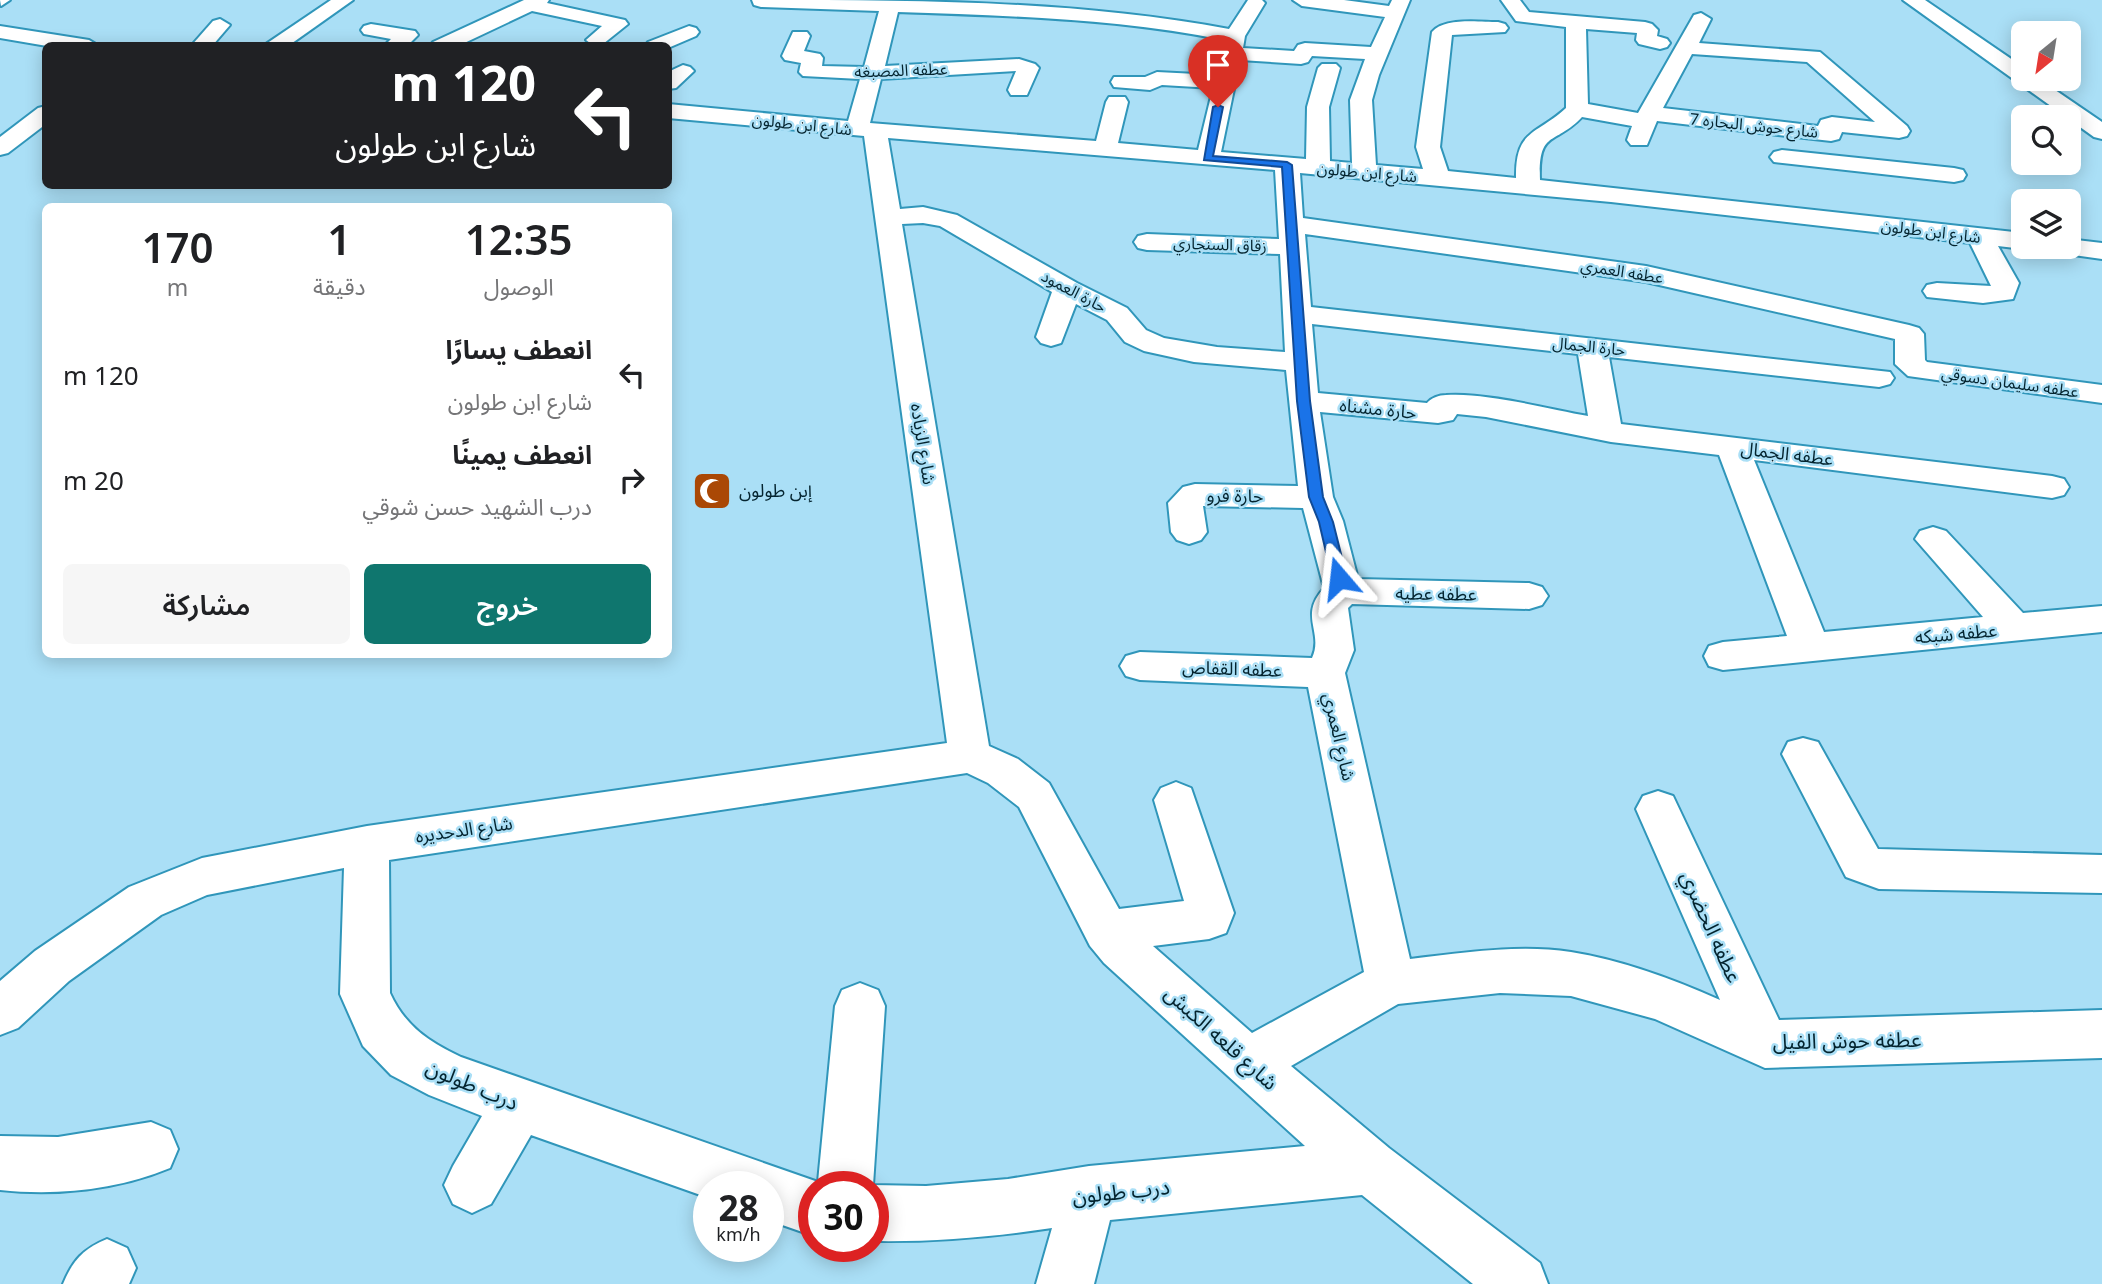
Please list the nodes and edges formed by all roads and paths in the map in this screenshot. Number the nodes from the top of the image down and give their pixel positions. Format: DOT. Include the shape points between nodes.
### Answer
graph roads {
  1 [pos="344,0"];
  2 [pos="1168,0"];
  3 [pos="1302,0"];
  4 [pos="1510,0"];
  5 [pos="1912,0"];
  6 [pos="761,1"];
  7 [pos="535,2"];
  8 [pos="982,6"];
  9 [pos="1399,6"];
  10 [pos="890,7"];
  11 [pos="1070,7"];
  12 [pos="1258,10"];
  13 [pos="1701,19"];
  14 [pos="1576,20"];
  15 [pos="1160,21"];
  16 [pos="220,24"];
  17 [pos="964,29"];
  18 [pos="371,30"];
  19 [pos="0,32"];
  20 [pos="689,32"];
  21 [pos="800,36"];
  22 [pos="44,37"];
  23 [pos="270,37"];
  24 [pos="1503,38"];
  25 [pos="69,42"];
  26 [pos="204,42"];
  27 [pos="399,42"];
  28 [pos="449,42"];
  29 [pos="605,42"];
  30 [pos="665,42"];
  31 [pos="1660,43"];
  32 [pos="1233,44"];
  33 [pos="1687,48"];
  34 [pos="11,51"];
  35 [pos="1377,54"];
  36 [pos="1329,68"];
  37 [pos="2011,69"];
  38 [pos="872,73"];
  39 [pos="1223,82"];
  40 [pos="1019,90"];
  41 [pos="2043,91"];
  42 [pos="1577,109"];
  43 [pos="672,111"];
  44 [pos="42,116"];
  45 [pos="1644,125"];
  46 [pos="1770,127"];
  47 [pos="866,131"];
  48 [pos="2102,132"];
  49 [pos="0,148"];
  50 [pos="1105,150"];
  51 [pos="1782,156"];
  52 [pos="1208,158"];
  53 [pos="1302,166"];
  54 [pos="1364,171"];
  55 [pos="1954,175"];
  56 [pos="1438,178"];
  57 [pos="1528,188"];
  58 [pos="1806,216"];
  59 [pos="888,218"];
  60 [pos="1292,235"];
  61 [pos="1979,236"];
  62 [pos="2011,240"];
  63 [pos="1147,242"];
  64 [pos="2081,249"];
  65 [pos="2102,251"];
  66 [pos="1067,289"];
  67 [pos="1937,291"];
  68 [pos="1298,314"];
  69 [pos="1051,337"];
  70 [pos="1592,346"];
  71 [pos="1301,362"];
  72 [pos="1919,370"];
  73 [pos="1879,378"];
  74 [pos="2102,394"];
  75 [pos="1303,401"];
  76 [pos="1486,408"];
  77 [pos="1606,429"];
  78 [pos="1733,448"];
  79 [pos="2052,487"];
  80 [pos="1316,497"];
  81 [pos="1189,532"];
  82 [pos="1933,539"];
  83 [pos="1343,592"];
  84 [pos="1529,596"];
  85 [pos="2102,620"];
  86 [pos="2015,628"];
  87 [pos="1811,648"];
  88 [pos="1723,656"];
  89 [pos="1140,666"];
  90 [pos="1325,673"];
  91 [pos="1803,754"];
  92 [pos="970,756"];
  93 [pos="1176,800"];
  94 [pos="1658,809"];
  95 [pos="367,845"];
  96 [pos="2102,874"];
  97 [pos="1107,931"];
  98 [pos="1391,983"];
  99 [pos="860,1006"];
  100 [pos="0,1012"];
  101 [pos="2102,1034"];
  102 [pos="1765,1044"];
  103 [pos="1248,1063"];
  104 [pos="519,1105"];
  105 [pos="151,1149"];
  106 [pos="0,1163"];
  107 [pos="1370,1167"];
  108 [pos="709,1171"];
  109 [pos="846,1171"];
  110 [pos="472,1185"];
  111 [pos="1089,1194"];
  112 [pos="889,1213"];
  113 [pos="1065,1284"];
  114 [pos="1519,1284"];
  1 -- 23 [label="street" via="297,31"];
  2 -- 15 [label="street"];
  3 -- 9 [label="street"];
  4 -- 14 [label="street" via="1523,17"];
  5 -- 37 [label="street"];
  6 -- 10 [label="street"];
  7 -- 28 [label="street"];
  7 -- 29 [label="street" via="618,24"];
  8 -- 10 [label="street"];
  8 -- 11 [label="street"];
  8 -- 17 [label="street"];
  9 -- 35 [label="street"];
  10 -- 38 [label="street"];
  11 -- 15 [label="street"];
  12 -- 32 [label="street"];
  13 -- 33 [label="street"];
  14 -- 31 [label="street" via="1645,28 1646,40"];
  14 -- 42 [label="street"];
  15 -- 32 [label="street"];
  16 -- 26 [label="street"];
  18 -- 27 [label="street" via="408,34"];
  19 -- 22 [label="street"];
  20 -- 30 [label="street"];
  21 -- 38 [label="street, عطفه المصبغه" via="792,56 813,58 808,71"];
  22 -- 25 [label="street"];
  22 -- 34 [label="street"];
  24 -- 56 [label="street" via="1444,30 1428,147"];
  32 -- 35 [label="street" via="1299,58 1304,49"];
  32 -- 39 [label="street"];
  33 -- 45 [label="street"];
  33 -- 46 [label="street, شارع حوش البحاره 7" via="1813,57 1899,131 1829,124 1831,134"];
  35 -- 54 [label="street" via="1361,101"];
  36 -- 53 [label="street"];
  38 -- 40 [label="street, عطفه المصبغه" via="1019,65 1028,68"];
  38 -- 47 [label="street"];
  39 -- 50 [label="street" via="1157,78 1119,92"];
  39 -- 52 [label="street"];
  41 -- 48 [label="street"];
  42 -- 45 [label="street, شارع حوش البحاره 7"];
  42 -- 57 [label="street" via="1535,140 1529,150"];
  43 -- 47 [label="street, شارع ابن طولون"];
  44 -- 49 [label="street"];
  45 -- 46 [label="street, شارع حوش البحاره 7"];
  46 -- 51 [label="street"];
  47 -- 50 [label="street, شارع ابن طولون"];
  47 -- 59 [label="street, شارع الزياده"];
  50 -- 52 [label="street, شارع ابن طولون"];
  51 -- 55 [label="street"];
  51 -- 58 [label="street"];
  52 -- 53 [label="street, شارع ابن طولون"];
  53 -- 54 [label="street, شارع ابن طولون"];
  53 -- 60 [label="street"];
  54 -- 56 [label="street, شارع ابن طولون"];
  56 -- 57 [label="street, شارع ابن طولون"];
  57 -- 58 [label="street, شارع ابن طولون"];
  58 -- 61 [label="street, شارع ابن طولون"];
  59 -- 66 [label="street, حارة العمود" via="923,215 948,220"];
  59 -- 92 [label="street, شارع الزياده"];
  60 -- 63 [label="street, زقاق السنجاري"];
  60 -- 68 [label="street"];
  60 -- 72 [label="street, عطفه العمري" via="1646,274 1909,334 1910,364"];
  61 -- 62 [label="street, شارع ابن طولون"];
  61 -- 67 [label="street" via="2005,283 2003,293"];
  64 -- 65 [label="street"];
  66 -- 69 [label="street"];
  66 -- 71 [label="street, حارة العمود" via="1117,314 1135,336 1153,345"];
  68 -- 70 [label="street, حارة الجمال"];
  68 -- 71 [label="street"];
  70 -- 73 [label="street, حارة الجمال"];
  70 -- 77 [label="street"];
  71 -- 75 [label="street"];
  72 -- 74 [label="street, عطفه سليمان دسوقي"];
  75 -- 76 [label="street, حارة مشناه" via="1438,414 1443,405"];
  75 -- 80 [label="street"];
  76 -- 77 [label="street, عطفه الجمال"];
  77 -- 78 [label="street, عطفه الجمال"];
  78 -- 79 [label="street, عطفه الجمال"];
  78 -- 87 [label="street"];
  80 -- 81 [label="street, حارة فرو" via="1195,495 1185,503"];
  80 -- 83 [label="street"];
  82 -- 86 [label="street"];
  83 -- 84 [label="street, عطفه عطيه"];
  83 -- 90 [label="street, شارع العمري" via="1330,605 1335,650"];
  85 -- 86 [label="street, عطفه شبكه"];
  86 -- 87 [label="street, عطفه شبكه"];
  87 -- 88 [label="street, عطفه شبكه"];
  89 -- 90 [label="street, عطفه القفاص"];
  90 -- 98 [label="street, شارع العمري"];
  91 -- 96 [label="street" via="1857,857 1879,870"];
  92 -- 95 [label="street, شارع الدحديره"];
  92 -- 97 [label="street, شارع قلعه الكبش" via="1003,771 1034,795"];
  93 -- 97 [label="street" via="1211,912 1209,918"];
  94 -- 102 [label="street, عطفه الحضري"];
  95 -- 100 [label="street, شارع الدحديره" via="202,877 145,901 52,966"];
  95 -- 104 [label="street, درب طولون" via="365,995 381,1029 409,1058"];
  97 -- 103 [label="street, شارع قلعه الكبش"];
  98 -- 102 [label="street, عطفه حوش الفيل" via="1500,971 1571,974 1662,998"];
  98 -- 103 [label="street, عطفه حوش الفيل"];
  99 -- 109 [label="street"];
  101 -- 102 [label="street, عطفه حوش الفيل"];
  103 -- 107 [label="street, شارع قلعه الكبش"];
  104 -- 108 [label="street, درب طولون"];
  104 -- 110 [label="street"];
  105 -- 106 [label="street" via="87,1163 31,1167"];
  107 -- 111 [label="street, درب طولون"];
  107 -- 114 [label="street, شارع قلعه الكبش"];
  111 -- 112 [label="street, درب طولون" via="926,1214"];
  111 -- 113 [label="street"];
}
